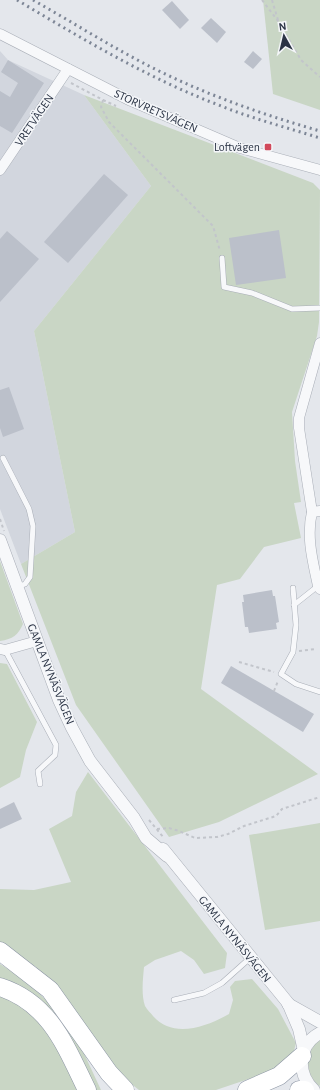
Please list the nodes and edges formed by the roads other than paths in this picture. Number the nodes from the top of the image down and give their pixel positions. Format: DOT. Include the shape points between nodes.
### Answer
graph roads {
  1 [pos="0,34"];
  2 [pos="65,73"];
  3 [pos="0,170"];
  4 [pos="320,170"];
  5 [pos="222,258"];
  6 [pos="320,308"];
  7 [pos="320,343"];
  8 [pos="318,366"];
  9 [pos="3,458"];
  10 [pos="316,512"];
  11 [pos="3,537"];
  12 [pos="18,587"];
  13 [pos="319,587"];
  14 [pos="293,588"];
  15 [pos="294,605"];
  16 [pos="37,641"];
  17 [pos="2,650"];
  18 [pos="320,692"];
  19 [pos="40,784"];
  20 [pos="0,951"];
  21 [pos="250,958"];
  22 [pos="0,987"];
  23 [pos="174,1000"];
  24 [pos="288,1003"];
  25 [pos="320,1022"];
  26 [pos="79,1030"];
  27 [pos="320,1033"];
  28 [pos="303,1053"];
  29 [pos="87,1090"];
  30 [pos="106,1090"];
  31 [pos="125,1090"];
  32 [pos="247,1090"];
  33 [pos="299,1090"];
  34 [pos="305,1090"];
  35 [pos="314,1090"];
  1 -- 2 [label="street, STORVRETSVÄGEN"];
  2 -- 3 [label="street, VRETVÄGEN"];
  2 -- 4 [label="street, STORVRETSVÄGEN" via="240,148"];
  5 -- 6 [label="lane" via="224,287 292,309"];
  7 -- 8 [label="street"];
  8 -- 10 [label="street" via="301,405 298,428"];
  9 -- 12 [label="lane" via="29,509 33,526 30,577 25,584"];
  10 -- 13 [label="street" via="309,525 310,549"];
  11 -- 12 [label="street, GAMLA NYNÄSVÄGEN"];
  12 -- 16 [label="street, GAMLA NYNÄSVÄGEN"];
  13 -- 15 [label="lane"];
  14 -- 15 [label="lane"];
  15 -- 18 [label="lane" via="296,625 293,652 281,674 296,684"];
  16 -- 17 [label="street"];
  16 -- 21 [label="street, GAMLA NYNÄSVÄGEN" via="59,700 90,761 134,818 153,833 167,856"];
  17 -- 19 [label="lane" via="56,745 55,755 38,771"];
  20 -- 26 [label="highway" via="50,990"];
  21 -- 23 [label="lane" via="222,983 204,993"];
  21 -- 24 [label="street, GAMLA NYNÄSVÄGEN"];
  22 -- 29 [label="highway" via="24,997 44,1014 61,1035"];
  24 -- 25 [label="street, GAMLA NYNÄSVÄGEN"];
  24 -- 28 [label="street, GAMLA NYNÄSVÄGEN" via="300,1029"];
  26 -- 30 [label="highway"];
  26 -- 31 [label="highway" via="109,1073"];
  27 -- 28 [label="street" via="309,1042"];
  28 -- 32 [label="highway" via="279,1076"];
  28 -- 35 [label="street, GAMLA NYNÄSVÄGEN" via="303,1075"];
  33 -- 34 [label="highway"];
}
